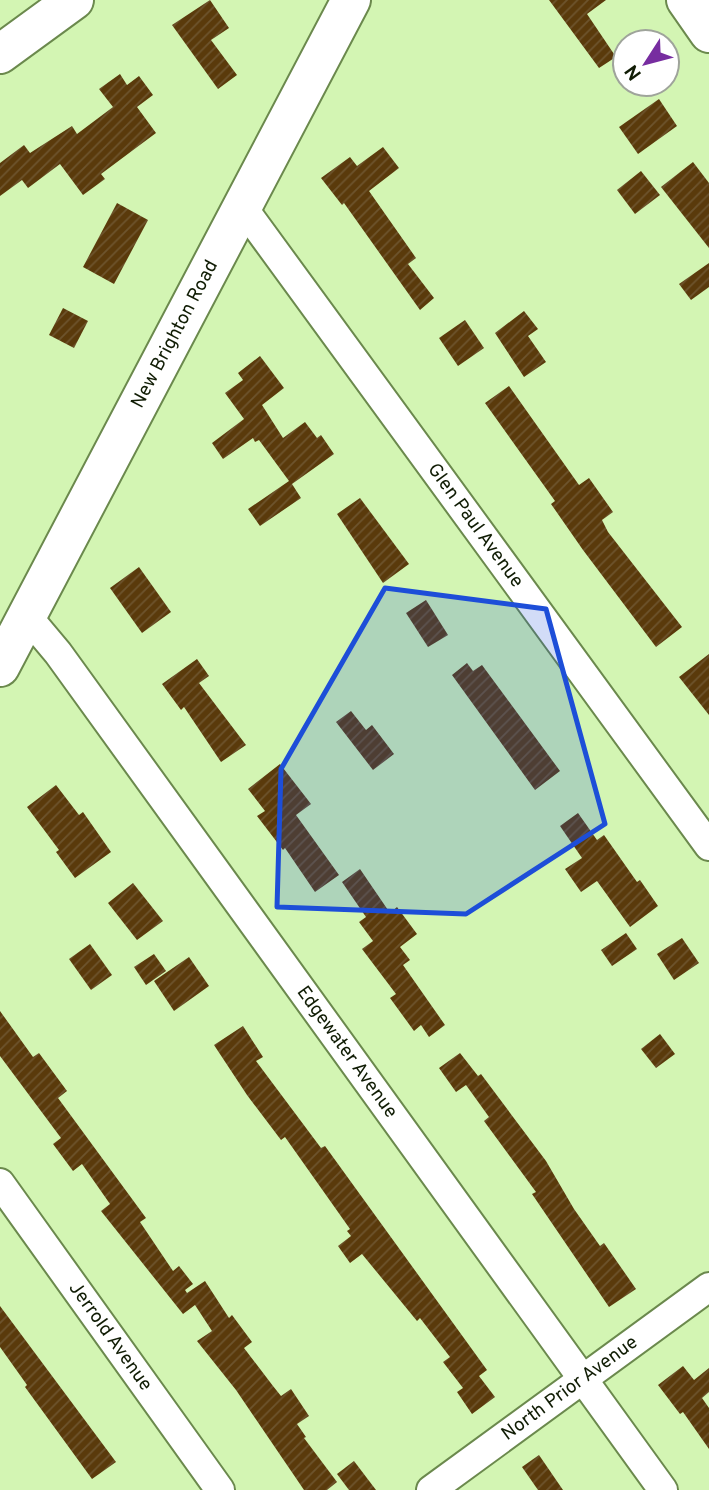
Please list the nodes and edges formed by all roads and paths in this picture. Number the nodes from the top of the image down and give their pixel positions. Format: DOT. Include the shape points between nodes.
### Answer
graph roads {
  1 [pos="74,0"];
  2 [pos="351,0"];
  3 [pos="685,0"];
  4 [pos="709,33"];
  5 [pos="0,54"];
  6 [pos="241,205"];
  7 [pos="27,616"];
  8 [pos="0,667"];
  9 [pos="709,846"];
  10 [pos="0,1183"];
  11 [pos="709,1287"];
  12 [pos="583,1381"];
  13 [pos="220,1490"];
  14 [pos="431,1490"];
  15 [pos="663,1490"];
  1 -- 5 [label="street"];
  2 -- 6 [label="street, New Brighton Road"];
  3 -- 4 [label="street"];
  6 -- 7 [label="street, New Brighton Road"];
  6 -- 9 [label="street, Glen Paul Avenue"];
  7 -- 8 [label="street, New Brighton Road"];
  7 -- 12 [label="street, Edgewater Avenue"];
  10 -- 13 [label="street, Jerrold Avenue"];
  11 -- 12 [label="street, North Prior Avenue"];
  12 -- 14 [label="street, North Prior Avenue"];
  12 -- 15 [label="street, Edgewater Avenue"];
}
